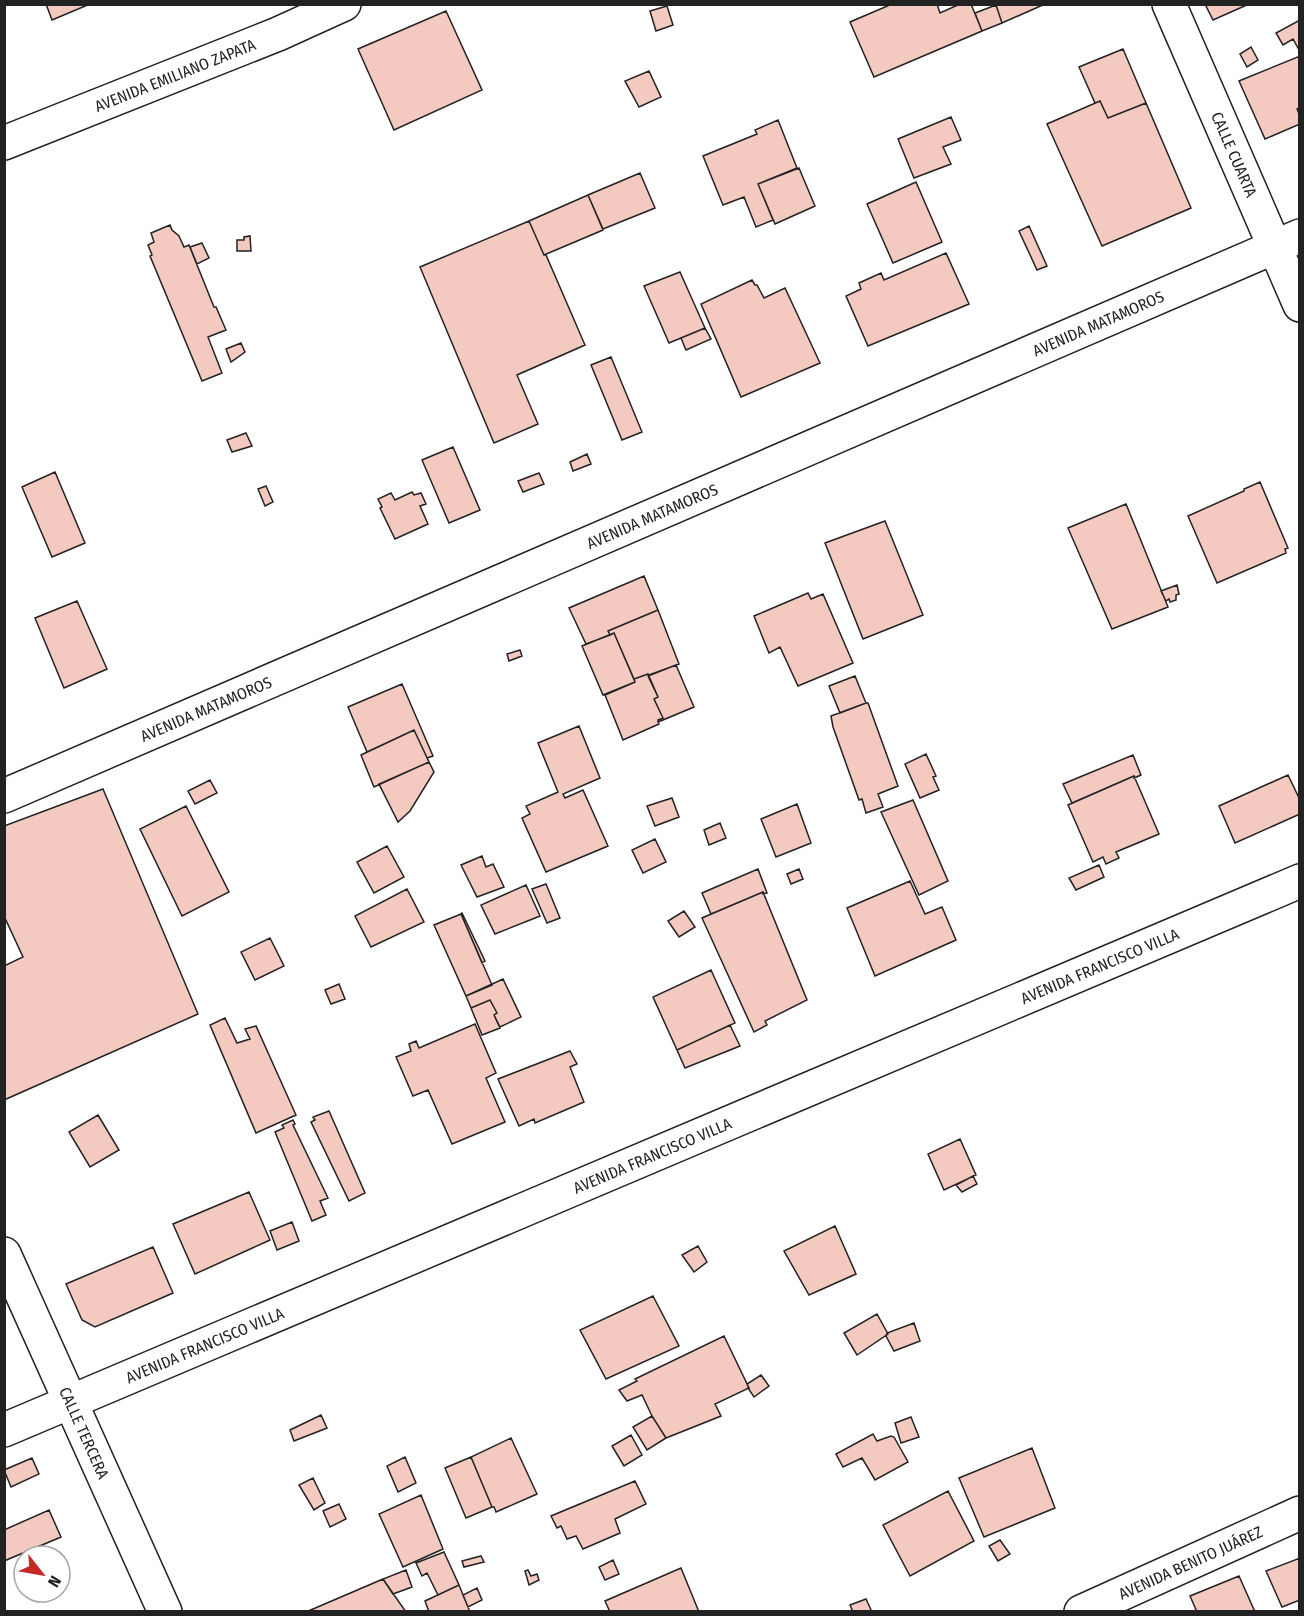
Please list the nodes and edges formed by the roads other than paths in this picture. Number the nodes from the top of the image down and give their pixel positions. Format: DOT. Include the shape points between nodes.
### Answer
graph roads {
  1 [pos="344,4"];
  2 [pos="1169,4"];
  3 [pos="4,143"];
  4 [pos="1287,242"];
  5 [pos="1299,304"];
  6 [pos="4,796"];
  7 [pos="1299,881"];
  8 [pos="4,1254"];
  9 [pos="71,1402"];
  10 [pos="4,1430"];
  11 [pos="1299,1513"];
  12 [pos="165,1611"];
  13 [pos="1081,1611"];
  1 -- 3 [label="street, AVENIDA EMILIANO ZAPATA"];
  2 -- 4 [label="street, CALLE CUARTA"];
  4 -- 5 [label="street, CALLE CUARTA"];
  4 -- 6 [label="street, AVENIDA MATAMOROS"];
  7 -- 9 [label="street, AVENIDA FRANCISCO VILLA"];
  8 -- 9 [label="street, CALLE TERCERA"];
  9 -- 10 [label="street, AVENIDA FRANCISCO VILLA"];
  9 -- 12 [label="street, CALLE TERCERA"];
  11 -- 13 [label="street, AVENIDA BENITO JUÁREZ"];
}
